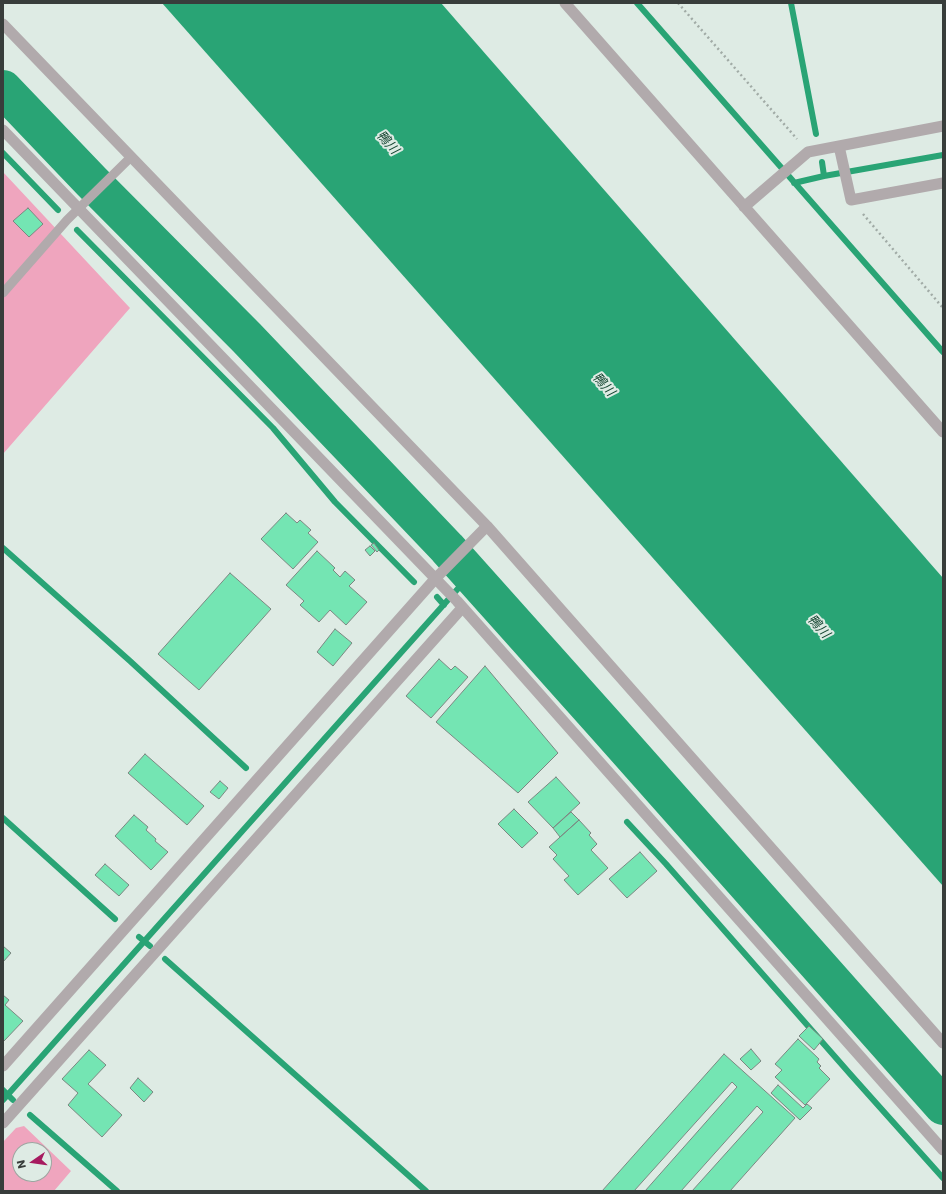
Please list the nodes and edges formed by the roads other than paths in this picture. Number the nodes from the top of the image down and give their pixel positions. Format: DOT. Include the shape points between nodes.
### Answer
graph roads {
  1 [pos="565,3"];
  2 [pos="3,24"];
  3 [pos="943,126"];
  4 [pos="3,130"];
  5 [pos="839,146"];
  6 [pos="131,157"];
  7 [pos="943,183"];
  8 [pos="80,206"];
  9 [pos="744,207"];
  10 [pos="3,293"];
  11 [pos="943,432"];
  12 [pos="487,526"];
  13 [pos="435,579"];
  14 [pos="460,604"];
  15 [pos="943,1043"];
  16 [pos="3,1066"];
  17 [pos="3,1124"];
  18 [pos="943,1150"];
  1 -- 9 [label="street"];
  2 -- 6 [label="street"];
  3 -- 5 [label="street"];
  4 -- 8 [label="street"];
  5 -- 7 [label="street" via="851,200"];
  5 -- 9 [label="street" via="806,154"];
  6 -- 8 [label="lane"];
  6 -- 12 [label="street"];
  8 -- 10 [label="lane"];
  8 -- 13 [label="street"];
  9 -- 11 [label="street"];
  12 -- 13 [label="street"];
  12 -- 15 [label="street"];
  13 -- 14 [label="street"];
  13 -- 16 [label="street"];
  14 -- 17 [label="street"];
  14 -- 18 [label="street"];
}
